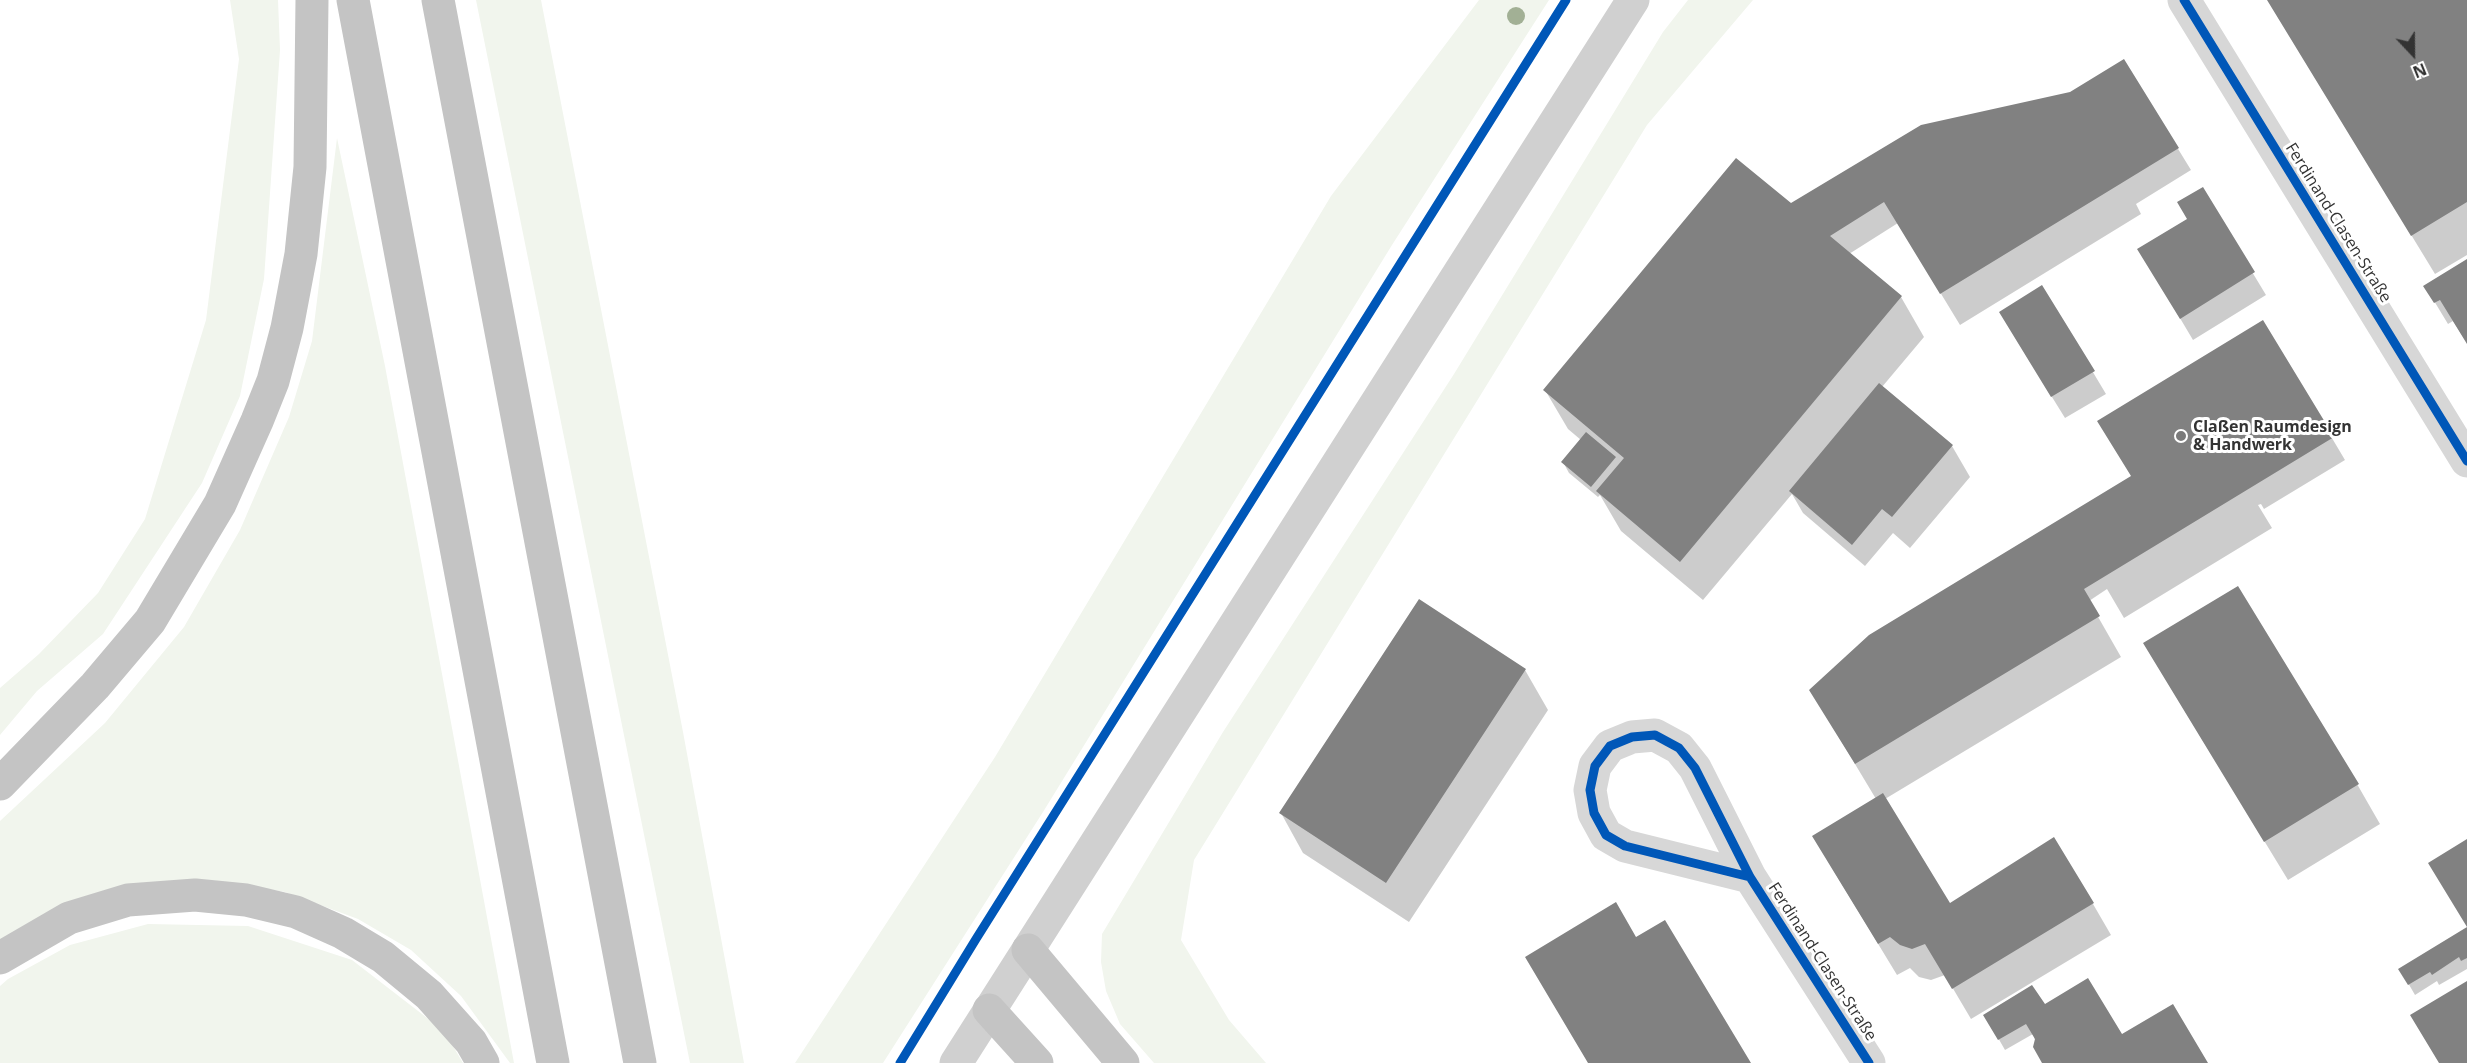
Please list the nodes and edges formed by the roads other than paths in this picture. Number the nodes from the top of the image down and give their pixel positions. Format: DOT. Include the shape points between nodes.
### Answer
graph roads {
  1 [pos="312,0"];
  2 [pos="353,0"];
  3 [pos="438,0"];
  4 [pos="1633,0"];
  5 [pos="2184,0"];
  6 [pos="2467,461"];
  7 [pos="0,784"];
  8 [pos="1750,877"];
  9 [pos="1028,951"];
  10 [pos="0,958"];
  11 [pos="989,1010"];
  12 [pos="483,1063"];
  13 [pos="553,1063"];
  14 [pos="640,1063"];
  15 [pos="956,1063"];
  16 [pos="1037,1063"];
  17 [pos="1123,1063"];
  18 [pos="1869,1063"];
  1 -- 7 [label="highway" via="310,167 301,254 273,381 220,504 150,621 95,686"];
  2 -- 13 [label="highway"];
  3 -- 14 [label="highway"];
  4 -- 9 [label="main road"];
  5 -- 6 [label="street, Ferdinand-Clasen-Straße"];
  8 -- 8 [label="street, Ferdinand-Clasen-Straße" via="1695,768 1679,748 1655,735 1632,737 1610,746 1595,766 1590,790 1594,813 1606,835 1625,846"];
  8 -- 18 [label="street, Ferdinand-Clasen-Straße"];
  9 -- 11 [label="main road"];
  9 -- 17 [label="highway"];
  10 -- 12 [label="highway" via="69,918 128,900 195,895 246,900 296,912 383,957 429,995 471,1042"];
  11 -- 15 [label="main road"];
  11 -- 16 [label="highway"];
}
